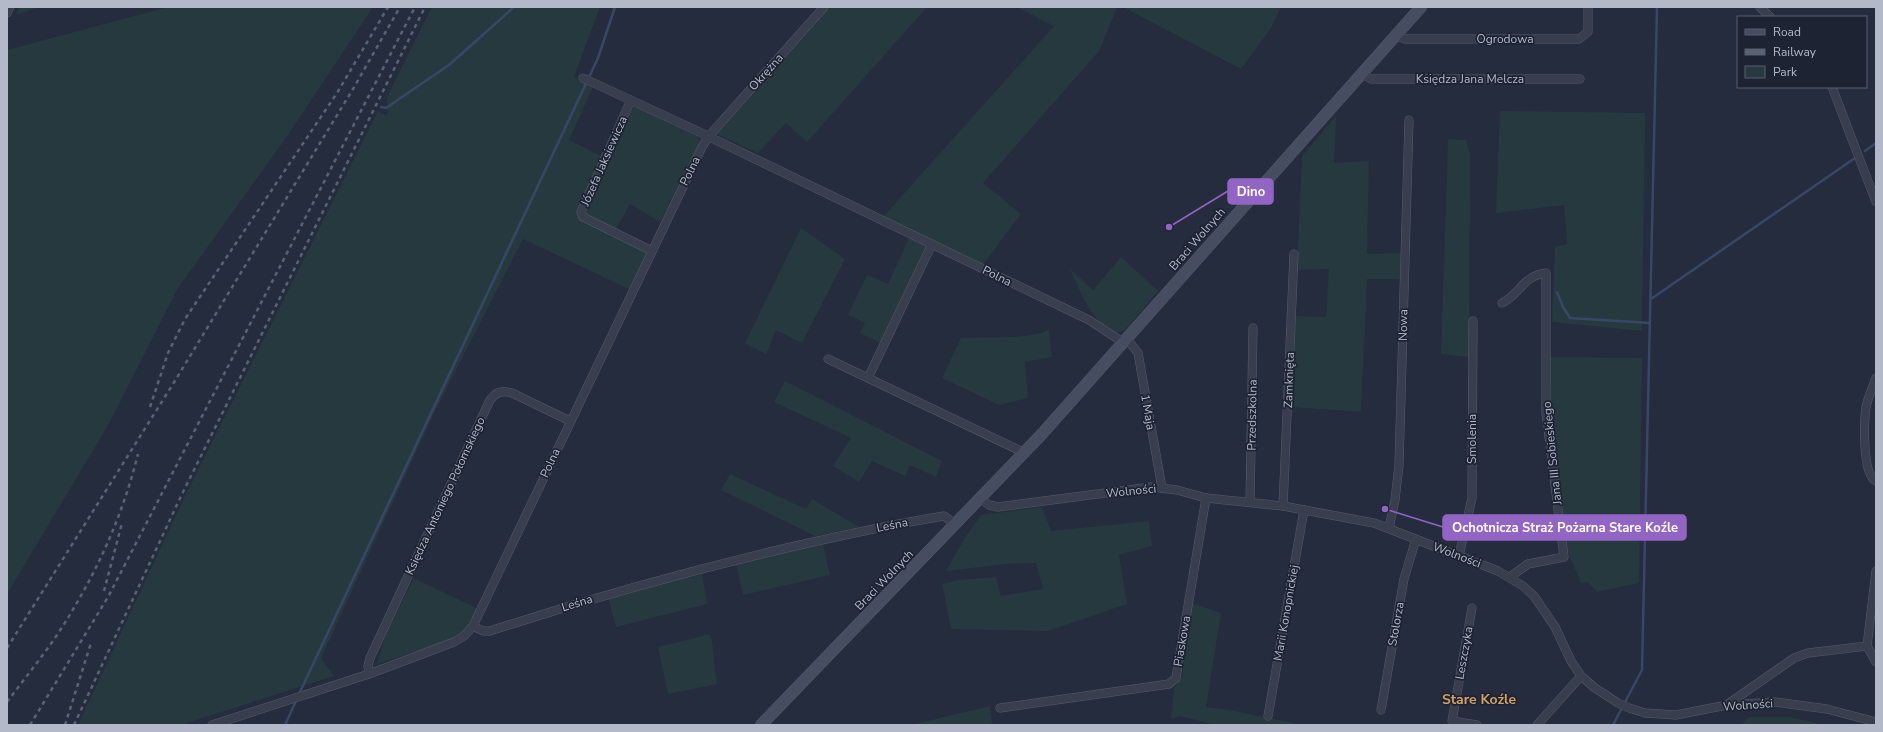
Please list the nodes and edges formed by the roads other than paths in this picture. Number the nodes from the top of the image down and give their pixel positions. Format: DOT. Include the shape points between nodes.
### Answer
graph roads {
  1 [pos="10,7"];
  2 [pos="824,7"];
  3 [pos="1421,7"];
  4 [pos="1588,7"];
  5 [pos="1760,7"];
  6 [pos="7,13"];
  7 [pos="1769,16"];
  8 [pos="1395,35"];
  9 [pos="1361,73"];
  10 [pos="1580,79"];
  11 [pos="587,80"];
  12 [pos="1832,88"];
  13 [pos="631,100"];
  14 [pos="1409,120"];
  15 [pos="709,136"];
  16 [pos="1876,202"];
  17 [pos="932,244"];
  18 [pos="652,251"];
  19 [pos="1294,254"];
  20 [pos="1502,303"];
  21 [pos="1472,322"];
  22 [pos="1253,328"];
  23 [pos="1126,341"];
  24 [pos="828,358"];
  25 [pos="868,378"];
  26 [pos="1876,378"];
  27 [pos="570,421"];
  28 [pos="1025,453"];
  29 [pos="1876,481"];
  30 [pos="1162,488"];
  31 [pos="980,498"];
  32 [pos="1206,498"];
  33 [pos="1250,502"];
  34 [pos="1283,506"];
  35 [pos="1304,510"];
  36 [pos="955,524"];
  37 [pos="1389,528"];
  38 [pos="1416,539"];
  39 [pos="1459,556"];
  40 [pos="1876,571"];
  41 [pos="1510,577"];
  42 [pos="1472,608"];
  43 [pos="473,626"];
  44 [pos="1867,646"];
  45 [pos="1876,662"];
  46 [pos="369,674"];
  47 [pos="1581,676"];
  48 [pos="1727,705"];
  49 [pos="1000,708"];
  50 [pos="1381,710"];
  51 [pos="1268,716"];
  52 [pos="239,721"];
  53 [pos="1876,722"];
  54 [pos="212,725"];
  55 [pos="762,725"];
  56 [pos="1477,725"];
  57 [pos="1537,725"];
  1 -- 6 [label="street"];
  2 -- 15 [label="street, Okrężna"];
  3 -- 8 [label="main road, Braci Wolnych"];
  4 -- 8 [label="street, Ogrodowa" via="1588,32 1579,39 1405,40"];
  5 -- 7 [label="street"];
  8 -- 9 [label="main road, Braci Wolnych"];
  9 -- 10 [label="street, Księdza Jana Melcza" via="1381,79"];
  9 -- 23 [label="main road, Braci Wolnych"];
  11 -- 13 [label="street"];
  12 -- 16 [label="street"];
  13 -- 15 [label="street"];
  13 -- 18 [label="street, Józefa Jaksiewicza" via="581,212 583,217"];
  14 -- 37 [label="street, Nowa" via="1400,465"];
  15 -- 17 [label="street, Polna"];
  15 -- 18 [label="street, Polna"];
  17 -- 23 [label="street, Polna" via="1089,320"];
  17 -- 25 [label="street"];
  18 -- 27 [label="street, Polna"];
  19 -- 34 [label="street, Zamknięta"];
  20 -- 41 [label="street, Jana III Sobieskiego" via="1508,300 1524,281 1536,274 1546,273 1546,412 1564,557 1528,564"];
  21 -- 39 [label="street, Smolenia" via="1472,498"];
  22 -- 33 [label="street, Przedszkolna"];
  23 -- 28 [label="main road, Braci Wolnych"];
  23 -- 30 [label="street, 1 Maja" via="1138,353"];
  24 -- 25 [label="street"];
  25 -- 28 [label="street"];
  26 -- 29 [label="street" via="1866,406 1864,422 1868,471 1872,480"];
  27 -- 43 [label="street, Polna"];
  27 -- 46 [label="street, Księdza Antoniego Połomskiego" via="505,391 494,395 490,400 370,658"];
  28 -- 31 [label="main road, Braci Wolnych"];
  30 -- 31 [label="street, Wolności" via="1151,487 998,507 989,505"];
  30 -- 32 [label="street, Wolności"];
  31 -- 36 [label="main road, Braci Wolnych"];
  32 -- 33 [label="street, Wolności"];
  32 -- 49 [label="street, Piaskowa" via="1176,678 1169,684"];
  33 -- 34 [label="street, Wolności"];
  34 -- 35 [label="street, Wolności"];
  35 -- 37 [label="street, Wolności"];
  35 -- 51 [label="street, Marii Konopnickiej"];
  36 -- 43 [label="street, Leśna" via="944,516 859,531 629,588 490,631 482,631"];
  36 -- 55 [label="main road, Braci Wolnych"];
  37 -- 38 [label="street, Wolności"];
  38 -- 39 [label="street, Wolności"];
  38 -- 50 [label="street, Stolorza" via="1404,579"];
  39 -- 41 [label="street, Wolności"];
  40 -- 44 [label="street"];
  41 -- 47 [label="street, Wolności" via="1523,586 1546,613"];
  42 -- 56 [label="street, Leszczyka" via="1452,720"];
  43 -- 46 [label="street" via="456,641"];
  44 -- 45 [label="street"];
  44 -- 48 [label="street" via="1808,653 1794,658"];
  46 -- 52 [label="street"];
  47 -- 48 [label="street, Wolności" via="1618,703 1645,713 1676,715"];
  47 -- 57 [label="street"];
  48 -- 53 [label="street, Wolności" via="1775,702 1797,704"];
  52 -- 54 [label="street"];
}
